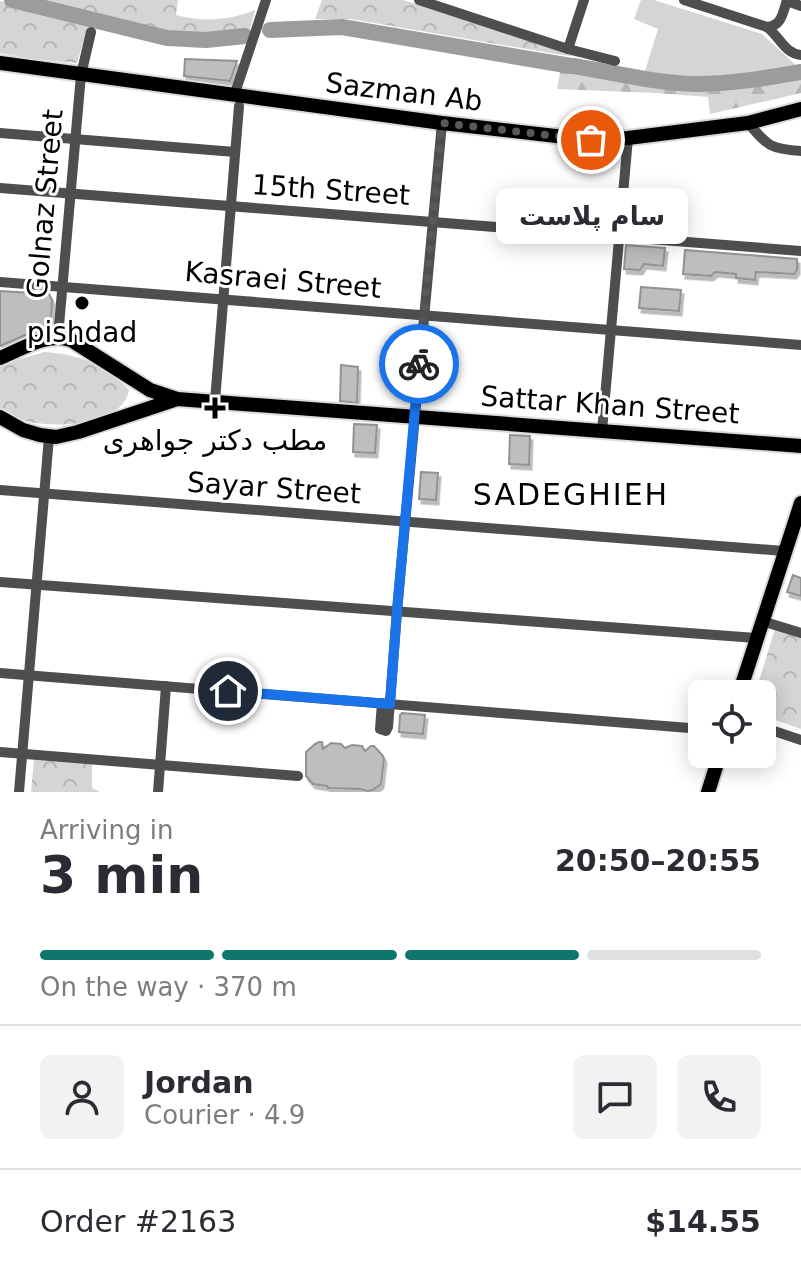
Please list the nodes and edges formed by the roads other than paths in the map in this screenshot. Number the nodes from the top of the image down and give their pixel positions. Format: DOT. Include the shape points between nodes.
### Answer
graph roads {
  1 [pos="266,0"];
  2 [pos="419,0"];
  3 [pos="584,0"];
  4 [pos="684,0"];
  5 [pos="787,0"];
  6 [pos="801,6"];
  7 [pos="767,27"];
  8 [pos="91,32"];
  9 [pos="568,49"];
  10 [pos="801,55"];
  11 [pos="615,61"];
  12 [pos="0,63"];
  13 [pos="81,75"];
  14 [pos="236,101"];
  15 [pos="801,109"];
  16 [pos="442,123"];
  17 [pos="748,123"];
  18 [pos="0,133"];
  19 [pos="628,138"];
  20 [pos="75,139"];
  21 [pos="801,151"];
  22 [pos="235,152"];
  23 [pos="0,188"];
  24 [pos="70,193"];
  25 [pos="231,206"];
  26 [pos="433,222"];
  27 [pos="619,236"];
  28 [pos="801,251"];
  29 [pos="0,282"];
  30 [pos="62,287"];
  31 [pos="223,299"];
  32 [pos="424,315"];
  33 [pos="611,330"];
  34 [pos="58,337"];
  35 [pos="801,345"];
  36 [pos="0,358"];
  37 [pos="177,399"];
  38 [pos="215,401"];
  39 [pos="0,417"];
  40 [pos="415,417"];
  41 [pos="602,431"];
  42 [pos="49,437"];
  43 [pos="801,446"];
  44 [pos="0,490"];
  45 [pos="44,494"];
  46 [pos="801,503"];
  47 [pos="405,522"];
  48 [pos="796,532"];
  49 [pos="784,551"];
  50 [pos="0,582"];
  51 [pos="36,585"];
  52 [pos="397,611"];
  53 [pos="762,621"];
  54 [pos="801,633"];
  55 [pos="756,638"];
  56 [pos="0,673"];
  57 [pos="29,675"];
  58 [pos="743,680"];
  59 [pos="166,686"];
  60 [pos="386,703"];
  61 [pos="688,728"];
  62 [pos="776,732"];
  63 [pos="801,740"];
  64 [pos="0,752"];
  65 [pos="22,754"];
  66 [pos="160,765"];
  67 [pos="716,768"];
  68 [pos="298,776"];
  69 [pos="19,792"];
  70 [pos="158,792"];
  71 [pos="708,792"];
  1 -- 14 [label="street"];
  2 -- 9 [label="street"];
  3 -- 9 [label="street"];
  4 -- 7 [label="street"];
  5 -- 6 [label="street"];
  5 -- 7 [label="street" via="779,22"];
  7 -- 10 [label="street" via="790,52"];
  8 -- 13 [label="street, Golnaz Street"];
  9 -- 11 [label="street"];
  12 -- 13 [label="main road, Sazman Ab"];
  13 -- 14 [label="main road, Sazman Ab"];
  13 -- 20 [label="street, Golnaz Street"];
  14 -- 16 [label="main road, Sazman Ab"];
  14 -- 22 [label="street"];
  15 -- 17 [label="main road, Sazman Ab"];
  16 -- 19 [label="main road, Sazman Ab" via="565,138"];
  16 -- 26 [label="street"];
  17 -- 19 [label="main road, Sazman Ab"];
  17 -- 21 [label="street" via="773,148"];
  18 -- 20 [label="street"];
  19 -- 27 [label="street"];
  20 -- 22 [label="street"];
  20 -- 24 [label="street, Golnaz Street"];
  22 -- 25 [label="street"];
  23 -- 24 [label="street, 15th Street"];
  24 -- 25 [label="street, 15th Street"];
  24 -- 30 [label="street, Golnaz Street"];
  25 -- 26 [label="street, 15th Street"];
  25 -- 31 [label="street"];
  26 -- 27 [label="street, 15th Street"];
  26 -- 32 [label="street"];
  27 -- 28 [label="street, 15th Street"];
  27 -- 33 [label="street"];
  29 -- 30 [label="street, Kasraei Street"];
  30 -- 31 [label="street, Kasraei Street"];
  30 -- 34 [label="street, Golnaz Street"];
  31 -- 32 [label="street, Kasraei Street"];
  31 -- 38 [label="street"];
  32 -- 33 [label="street, Kasraei Street"];
  32 -- 40 [label="street"];
  33 -- 35 [label="street, Kasraei Street"];
  33 -- 41 [label="street"];
  34 -- 36 [label="main road"];
  34 -- 37 [label="main road" via="150,390"];
  37 -- 38 [label="main road, Sattar Khan Street"];
  37 -- 42 [label="main road"];
  38 -- 40 [label="main road, Sattar Khan Street"];
  39 -- 42 [label="main road"];
  40 -- 41 [label="main road, Sattar Khan Street"];
  40 -- 47 [label="street"];
  41 -- 43 [label="main road, Sattar Khan Street"];
  42 -- 45 [label="street"];
  44 -- 45 [label="street, Sayar Street"];
  45 -- 47 [label="street, Sayar Street"];
  45 -- 51 [label="street"];
  46 -- 48 [label="main road"];
  47 -- 49 [label="street, Sayar Street"];
  47 -- 52 [label="street"];
  48 -- 49 [label="main road"];
  49 -- 53 [label="main road"];
  50 -- 51 [label="street"];
  51 -- 52 [label="street"];
  51 -- 57 [label="street"];
  52 -- 55 [label="street"];
  52 -- 60 [label="street"];
  53 -- 54 [label="street"];
  53 -- 55 [label="main road"];
  55 -- 58 [label="main road"];
  56 -- 57 [label="street"];
  57 -- 59 [label="street"];
  57 -- 65 [label="street"];
  59 -- 60 [label="street"];
  59 -- 66 [label="street"];
  60 -- 61 [label="street"];
  62 -- 63 [label="street"];
  64 -- 65 [label="street"];
  65 -- 66 [label="street"];
  65 -- 69 [label="street"];
  66 -- 68 [label="street"];
  66 -- 70 [label="street"];
  67 -- 71 [label="main road"];
}
